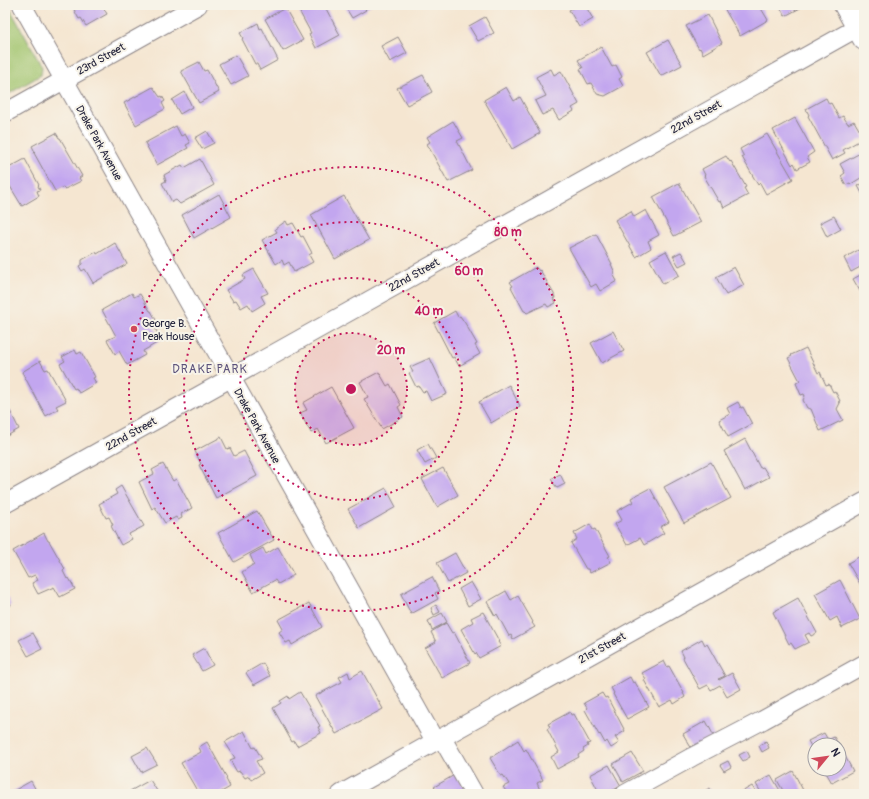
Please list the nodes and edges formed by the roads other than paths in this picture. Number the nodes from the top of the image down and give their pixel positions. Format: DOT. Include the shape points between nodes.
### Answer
graph roads {
  1 [pos="22,5"];
  2 [pos="198,5"];
  3 [pos="845,5"];
  4 [pos="179,9"];
  5 [pos="862,30"];
  6 [pos="64,80"];
  7 [pos="5,112"];
  8 [pos="230,378"];
  9 [pos="864,502"];
  10 [pos="5,504"];
  11 [pos="864,664"];
  12 [pos="439,739"];
  13 [pos="341,794"];
  14 [pos="474,794"];
  15 [pos="625,794"];
  1 -- 6 [label="street, Drake Park Avenue"];
  2 -- 4 [label="street, 23rd Street"];
  3 -- 5 [label="main road"];
  4 -- 6 [label="street, 23rd Street"];
  5 -- 8 [label="street, 22nd Street"];
  6 -- 7 [label="street, 23rd Street"];
  6 -- 8 [label="street, Drake Park Avenue"];
  8 -- 10 [label="street, 22nd Street"];
  8 -- 12 [label="street, Drake Park Avenue"];
  9 -- 12 [label="street, 21st Street"];
  11 -- 15 [label="street"];
  12 -- 13 [label="street, 21st Street"];
  12 -- 14 [label="street, Drake Park Avenue"];
}
